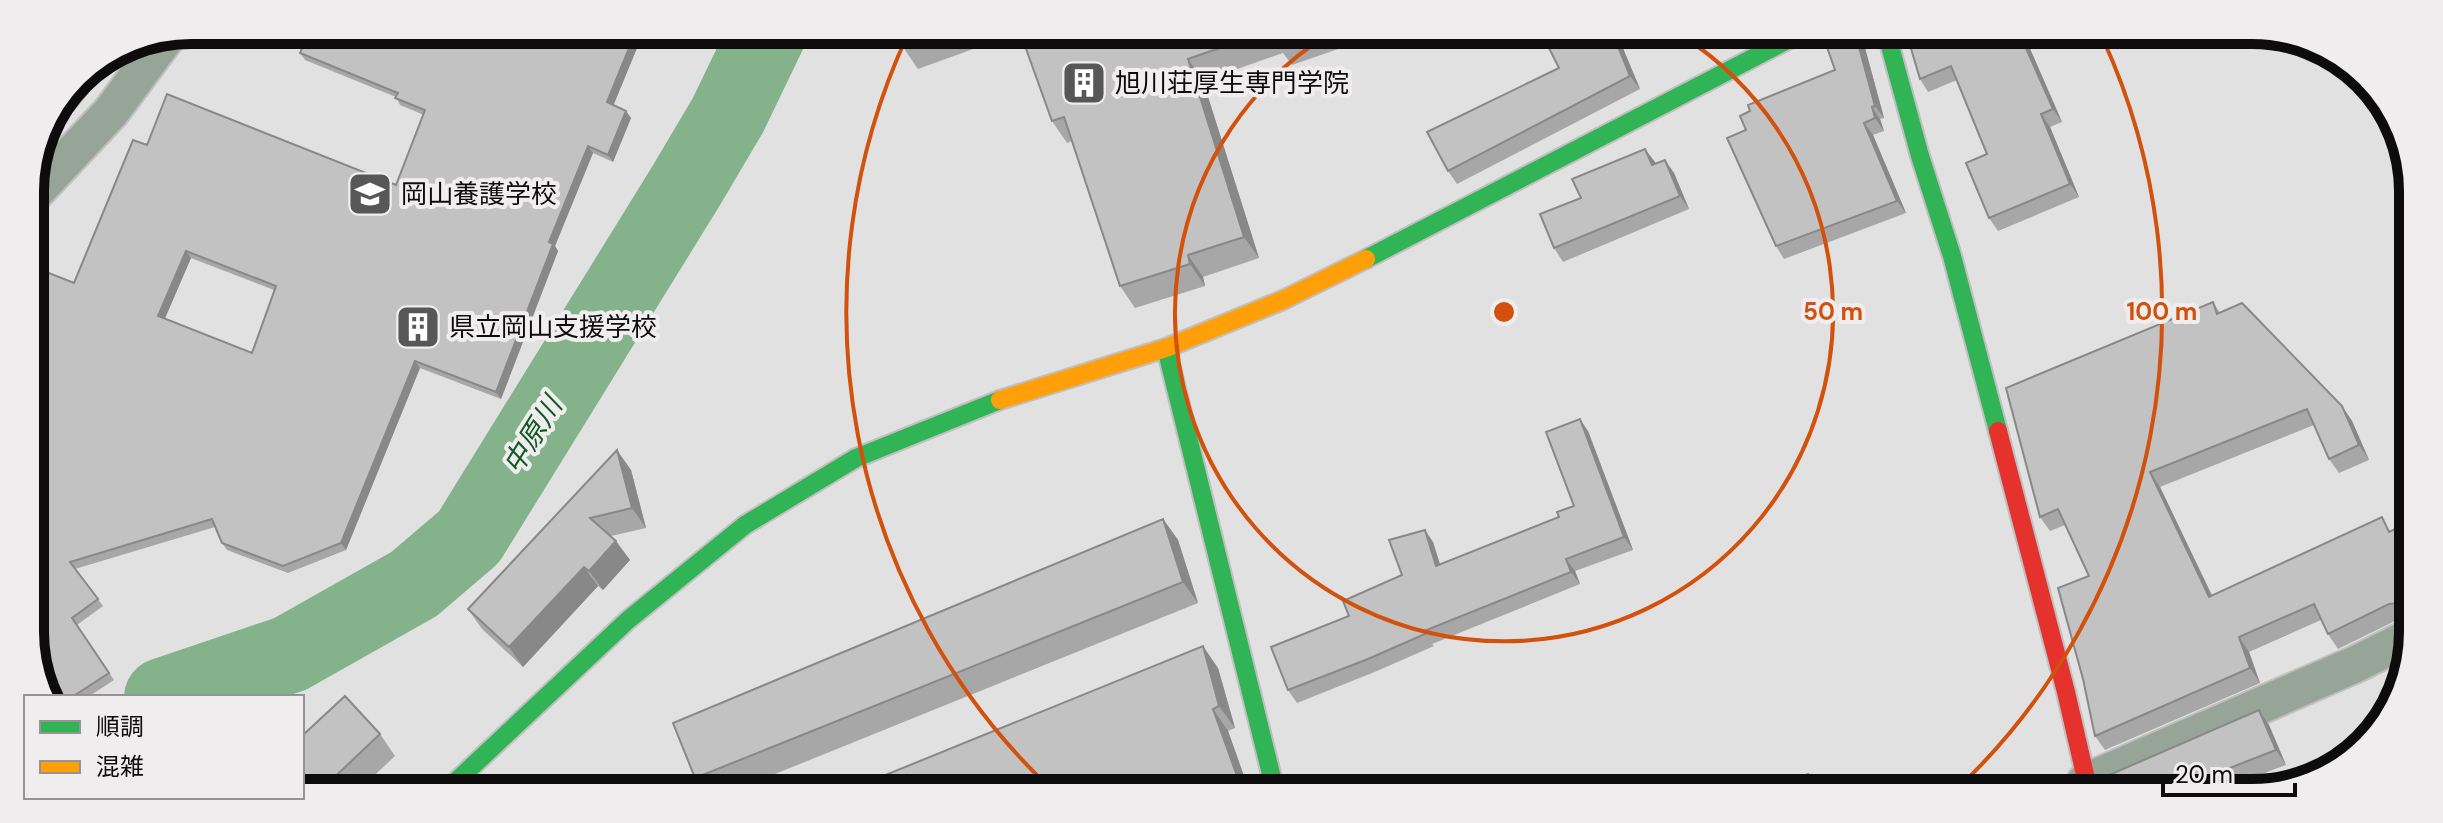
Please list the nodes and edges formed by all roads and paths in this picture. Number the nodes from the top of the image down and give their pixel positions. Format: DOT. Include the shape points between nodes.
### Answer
graph roads {
  1 [pos="1780,44"];
  2 [pos="1889,44"];
  3 [pos="158,48"];
  4 [pos="44,183"];
  5 [pos="1166,348"];
  6 [pos="2398,643"];
  7 [pos="459,779"];
  8 [pos="1272,779"];
  9 [pos="2085,779"];
  10 [pos="2104,779"];
  1 -- 5 [label="street" via="1409,238 1283,300"];
  2 -- 9 [label="street" via="1984,374"];
  3 -- 4 [label="street" via="111,112"];
  5 -- 7 [label="street" via="994,402 856,458 745,525 628,620"];
  5 -- 8 [label="street"];
  6 -- 10 [label="street"];
}
